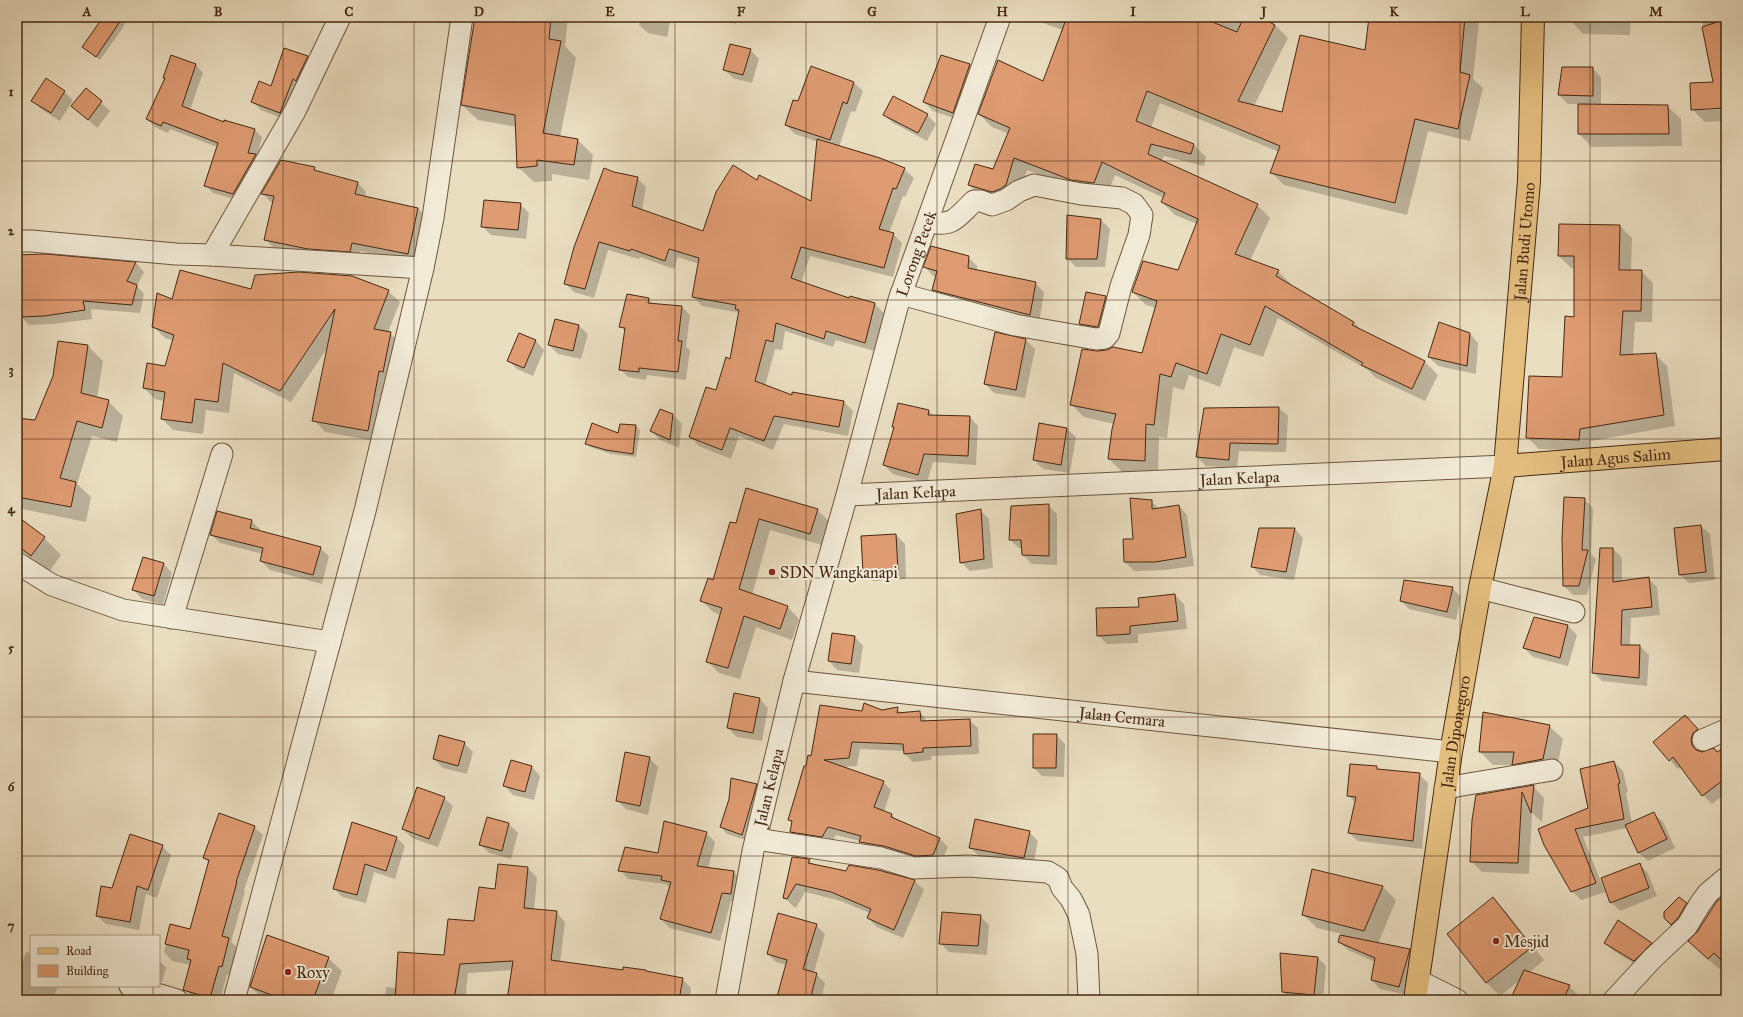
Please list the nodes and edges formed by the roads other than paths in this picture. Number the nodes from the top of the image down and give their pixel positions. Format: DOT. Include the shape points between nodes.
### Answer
graph roads {
  1 [pos="340,17"];
  2 [pos="462,17"];
  3 [pos="1000,17"];
  4 [pos="1533,17"];
  5 [pos="927,222"];
  6 [pos="17,241"];
  7 [pos="212,255"];
  8 [pos="423,268"];
  9 [pos="901,294"];
  10 [pos="1726,449"];
  11 [pos="222,454"];
  12 [pos="1505,466"];
  13 [pos="847,495"];
  14 [pos="17,563"];
  15 [pos="1480,588"];
  16 [pos="1574,612"];
  17 [pos="172,618"];
  18 [pos="330,642"];
  19 [pos="794,681"];
  20 [pos="1726,730"];
  21 [pos="1703,740"];
  22 [pos="1450,752"];
  23 [pos="1552,770"];
  24 [pos="1445,788"];
  25 [pos="756,839"];
  26 [pos="1726,878"];
  27 [pos="133,987"];
  28 [pos="1417,991"];
  29 [pos="177,1000"];
  30 [pos="234,1000"];
  31 [pos="726,1000"];
  32 [pos="1090,1000"];
  33 [pos="1457,1000"];
  34 [pos="1614,1000"];
  1 -- 7 [label="street" via="295,111"];
  2 -- 8 [label="street" via="433,218"];
  3 -- 5 [label="street, Lorong Pecek"];
  4 -- 12 [label="main road, Jalan Budi Utomo" via="1529,181"];
  5 -- 9 [label="street, Lorong Pecek"];
  5 -- 9 [label="street" via="939,225 955,221 974,201 992,205 1034,185 1081,194 1122,198 1134,204 1142,215 1139,235 1121,286 1109,333 1105,338 1096,339 1015,325"];
  6 -- 7 [label="street"];
  7 -- 8 [label="street"];
  8 -- 18 [label="street" via="365,511"];
  9 -- 13 [label="street, Lorong Pecek"];
  10 -- 12 [label="main road, Jalan Agus Salim"];
  11 -- 17 [label="street"];
  12 -- 13 [label="street, Jalan Kelapa"];
  12 -- 15 [label="main road, Jalan Diponegoro"];
  13 -- 19 [label="street, Jalan Kelapa"];
  14 -- 17 [label="street" via="52,585 123,610"];
  15 -- 16 [label="street"];
  15 -- 22 [label="main road, Jalan Diponegoro"];
  17 -- 18 [label="street"];
  18 -- 30 [label="street"];
  19 -- 22 [label="street, Jalan Cemara"];
  19 -- 25 [label="street, Jalan Kelapa"];
  20 -- 21 [label="street"];
  22 -- 24 [label="main road, Jalan Diponegoro"];
  23 -- 24 [label="street"];
  24 -- 28 [label="main road, Jalan Diponegoro"];
  25 -- 31 [label="street, Jalan Kelapa"];
  25 -- 32 [label="street" via="881,858 914,868 968,866 1048,872 1058,878 1079,915 1087,954"];
  26 -- 34 [label="street" via="1708,893 1687,926"];
  27 -- 29 [label="street"];
  28 -- 33 [label="street"];
}
